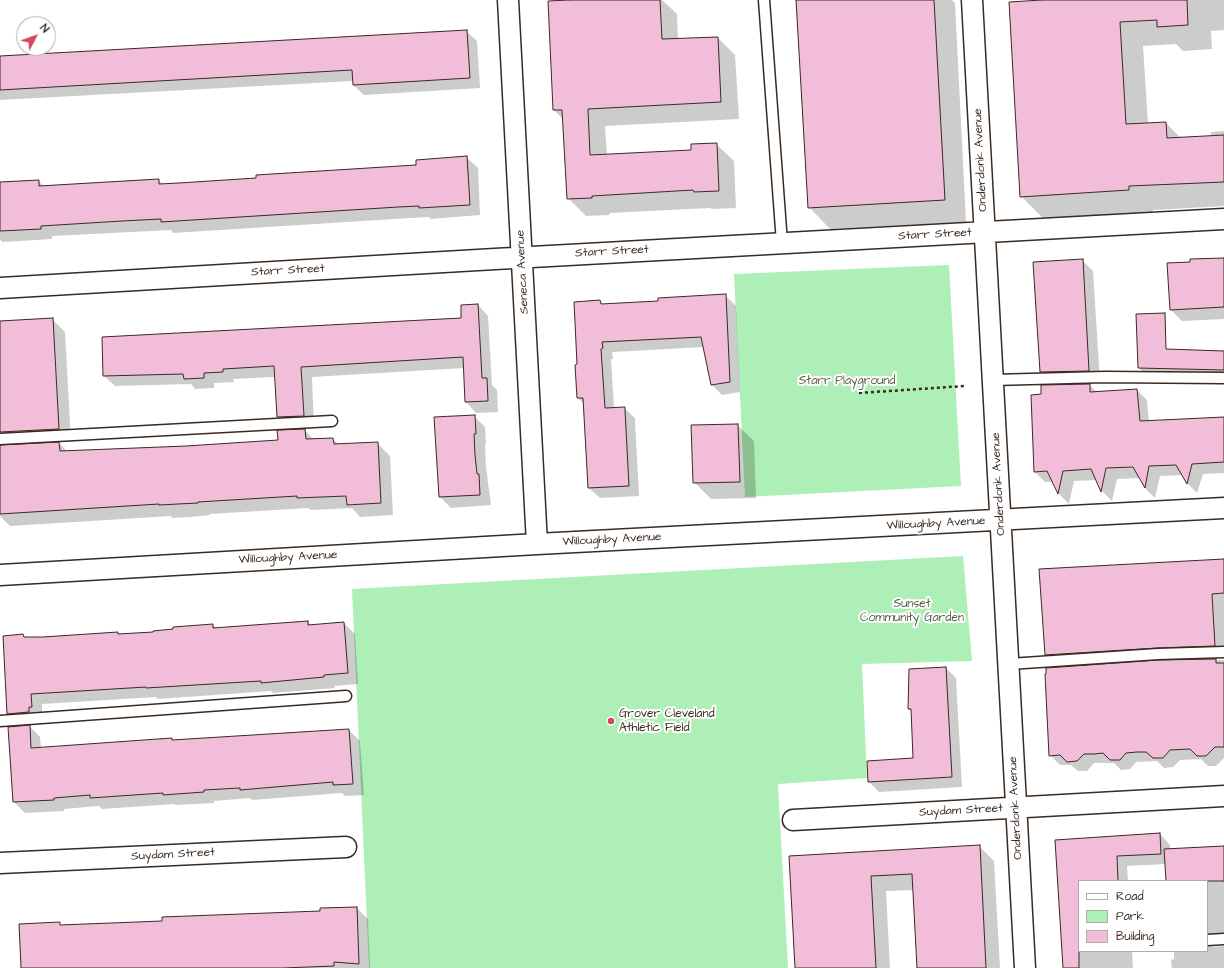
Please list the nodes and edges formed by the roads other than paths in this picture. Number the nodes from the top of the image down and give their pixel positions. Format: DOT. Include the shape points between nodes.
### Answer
graph roads {
  1 [pos="508,0"];
  2 [pos="764,0"];
  3 [pos="972,0"];
  4 [pos="1224,219"];
  5 [pos="985,232"];
  6 [pos="782,243"];
  7 [pos="522,258"];
  8 [pos="0,288"];
  9 [pos="1224,378"];
  10 [pos="993,380"];
  11 [pos="332,421"];
  12 [pos="0,440"];
  13 [pos="1224,508"];
  14 [pos="1001,520"];
  15 [pos="537,544"];
  16 [pos="0,575"];
  17 [pos="1224,652"];
  18 [pos="1009,664"];
  19 [pos="346,696"];
  20 [pos="0,721"];
  21 [pos="1224,796"];
  22 [pos="1016,808"];
  23 [pos="793,820"];
  24 [pos="346,847"];
  25 [pos="0,862"];
  26 [pos="1224,939"];
  27 [pos="1208,940"];
  28 [pos="1025,968"];
  1 -- 7 [label="street, Seneca Avenue"];
  2 -- 6 [label="lane"];
  3 -- 5 [label="street, Onderdonk Avenue"];
  4 -- 5 [label="street, Starr Street"];
  5 -- 6 [label="street, Starr Street"];
  5 -- 10 [label="street, Onderdonk Avenue"];
  6 -- 7 [label="street, Starr Street"];
  7 -- 8 [label="street, Starr Street"];
  7 -- 15 [label="street, Seneca Avenue"];
  9 -- 10 [label="lane" via="1105,377"];
  10 -- 14 [label="street, Onderdonk Avenue"];
  11 -- 12 [label="lane"];
  13 -- 14 [label="street, Willoughby Avenue"];
  14 -- 15 [label="street, Willoughby Avenue"];
  14 -- 18 [label="street, Onderdonk Avenue"];
  15 -- 16 [label="street, Willoughby Avenue"];
  17 -- 18 [label="lane"];
  18 -- 22 [label="street, Onderdonk Avenue"];
  19 -- 20 [label="lane"];
  21 -- 22 [label="street, Suydam Street"];
  22 -- 23 [label="street, Suydam Street"];
  22 -- 28 [label="street, Onderdonk Avenue"];
  24 -- 25 [label="street, Suydam Street"];
  26 -- 27 [label="lane"];
}
